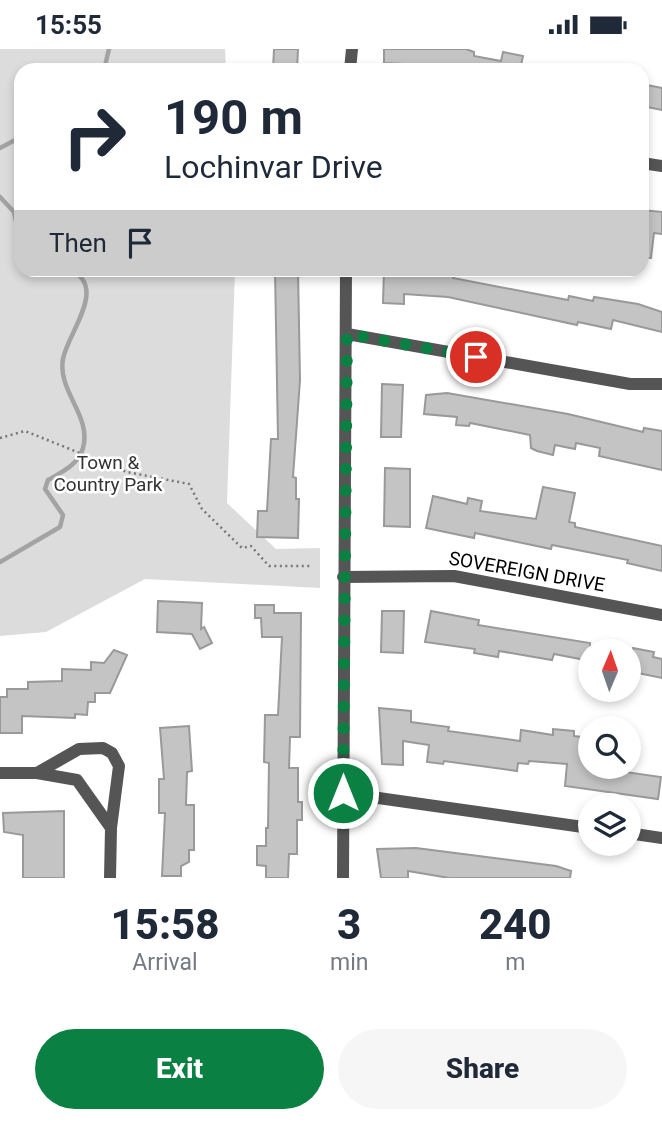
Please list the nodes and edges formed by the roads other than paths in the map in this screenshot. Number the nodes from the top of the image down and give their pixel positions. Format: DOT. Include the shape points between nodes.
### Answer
graph roads {
  1 [pos="346,277"];
  2 [pos="347,334"];
  3 [pos="662,384"];
  4 [pos="343,577"];
  5 [pos="662,615"];
  6 [pos="0,773"];
  7 [pos="37,773"];
  8 [pos="343,793"];
  9 [pos="578,826"];
  10 [pos="111,828"];
  11 [pos="641,835"];
  12 [pos="662,838"];
  13 [pos="110,878"];
  14 [pos="342,878"];
  1 -- 2 [label="street"];
  2 -- 3 [label="street" via="630,384"];
  2 -- 4 [label="street"];
  4 -- 5 [label="street, SOVEREIGN DRIVE" via="454,576"];
  4 -- 8 [label="street"];
  6 -- 7 [label="street"];
  7 -- 10 [label="street" via="77,780"];
  7 -- 10 [label="street" via="79,749 103,748 112,753 119,766"];
  8 -- 9 [label="street"];
  8 -- 14 [label="street"];
  10 -- 13 [label="street"];
  11 -- 12 [label="street"];
}
